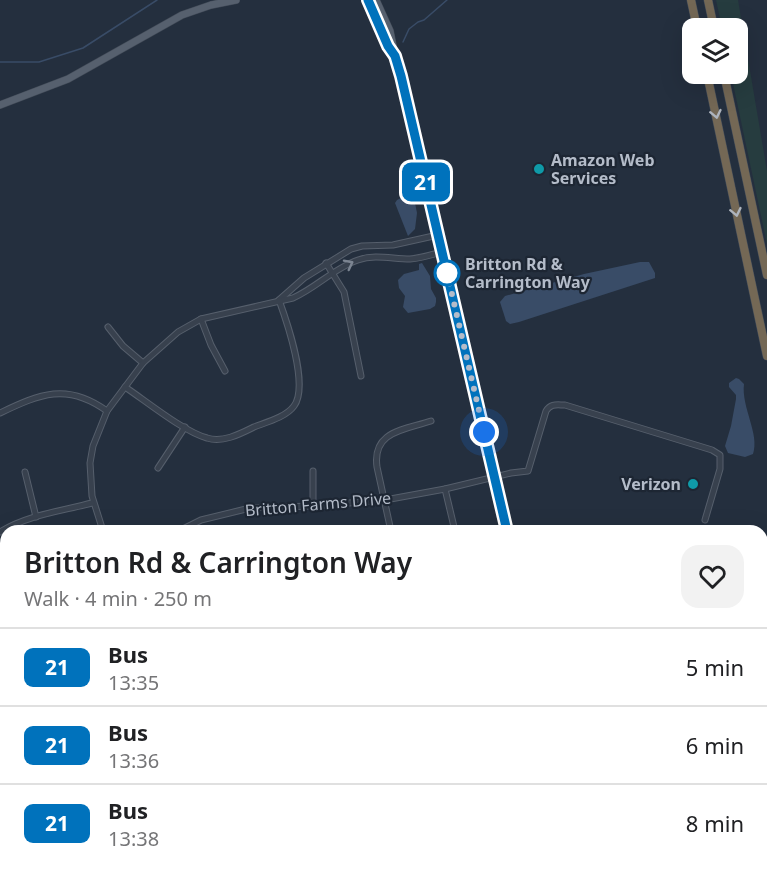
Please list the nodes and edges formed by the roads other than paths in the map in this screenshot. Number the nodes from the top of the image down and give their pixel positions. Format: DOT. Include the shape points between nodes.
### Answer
graph roads {
  1 [pos="237,0"];
  2 [pos="368,0"];
  3 [pos="376,0"];
  4 [pos="691,0"];
  5 [pos="708,0"];
  6 [pos="695,18"];
  7 [pos="712,18"];
  8 [pos="395,56"];
  9 [pos="709,84"];
  10 [pos="726,84"];
  11 [pos="0,105"];
  12 [pos="438,234"];
  13 [pos="442,252"];
  14 [pos="326,263"];
  15 [pos="333,273"];
  16 [pos="767,275"];
  17 [pos="279,300"];
  18 [pos="201,319"];
  19 [pos="108,327"];
  20 [pos="767,356"];
  21 [pos="143,363"];
  22 [pos="225,370"];
  23 [pos="361,376"];
  24 [pos="125,387"];
  25 [pos="107,411"];
  26 [pos="0,413"];
  27 [pos="431,422"];
  28 [pos="185,427"];
  29 [pos="158,468"];
  30 [pos="313,471"];
  31 [pos="25,472"];
  32 [pos="494,478"];
  33 [pos="445,489"];
  34 [pos="385,500"];
  35 [pos="92,503"];
  36 [pos="313,506"];
  37 [pos="36,517"];
  38 [pos="705,520"];
  39 [pos="12,525"];
  40 [pos="101,525"];
  41 [pos="191,525"];
  42 [pos="391,525"];
  43 [pos="454,525"];
  44 [pos="506,525"];
  1 -- 11 [label="main road" via="195,9 68,79"];
  2 -- 8 [label="main road"];
  3 -- 8 [label="main road"];
  4 -- 6 [label="highway"];
  5 -- 7 [label="highway"];
  8 -- 12 [label="main road"];
  9 -- 20 [label="highway, one-way"];
  10 -- 16 [label="highway"];
  12 -- 13 [label="main road"];
  12 -- 14 [label="street" via="393,245 362,246"];
  15 -- 13 [label="street, one-way" via="369,257 417,258"];
  13 -- 32 [label="main road"];
  14 -- 15 [label="street"];
  14 -- 17 [label="street"];
  15 -- 17 [label="street" via="306,292"];
  15 -- 23 [label="street" via="348,304"];
  17 -- 18 [label="street"];
  17 -- 28 [label="street" via="292,337 300,385 294,407 224,440 207,439"];
  18 -- 21 [label="street" via="178,332"];
  18 -- 22 [label="street"];
  19 -- 21 [label="street"];
  21 -- 24 [label="street"];
  24 -- 25 [label="street"];
  24 -- 28 [label="street"];
  25 -- 26 [label="street" via="82,397 58,393 37,396"];
  25 -- 35 [label="street" via="90,464"];
  27 -- 34 [label="street" via="389,435 379,445 376,459"];
  28 -- 29 [label="street"];
  30 -- 36 [label="street"];
  31 -- 37 [label="street"];
  32 -- 33 [label="street, Britton Farms Drive"];
  32 -- 38 [label="street, Britton Farms Drive" via="528,471 546,411 550,406 565,405 720,455 720,469"];
  32 -- 44 [label="main road"];
  33 -- 34 [label="street, Britton Farms Drive"];
  33 -- 43 [label="street"];
  34 -- 36 [label="street, Britton Farms Drive"];
  34 -- 42 [label="street"];
  35 -- 37 [label="street"];
  35 -- 40 [label="street"];
  36 -- 41 [label="street, Britton Farms Drive" via="250,508"];
  37 -- 39 [label="street"];
}
